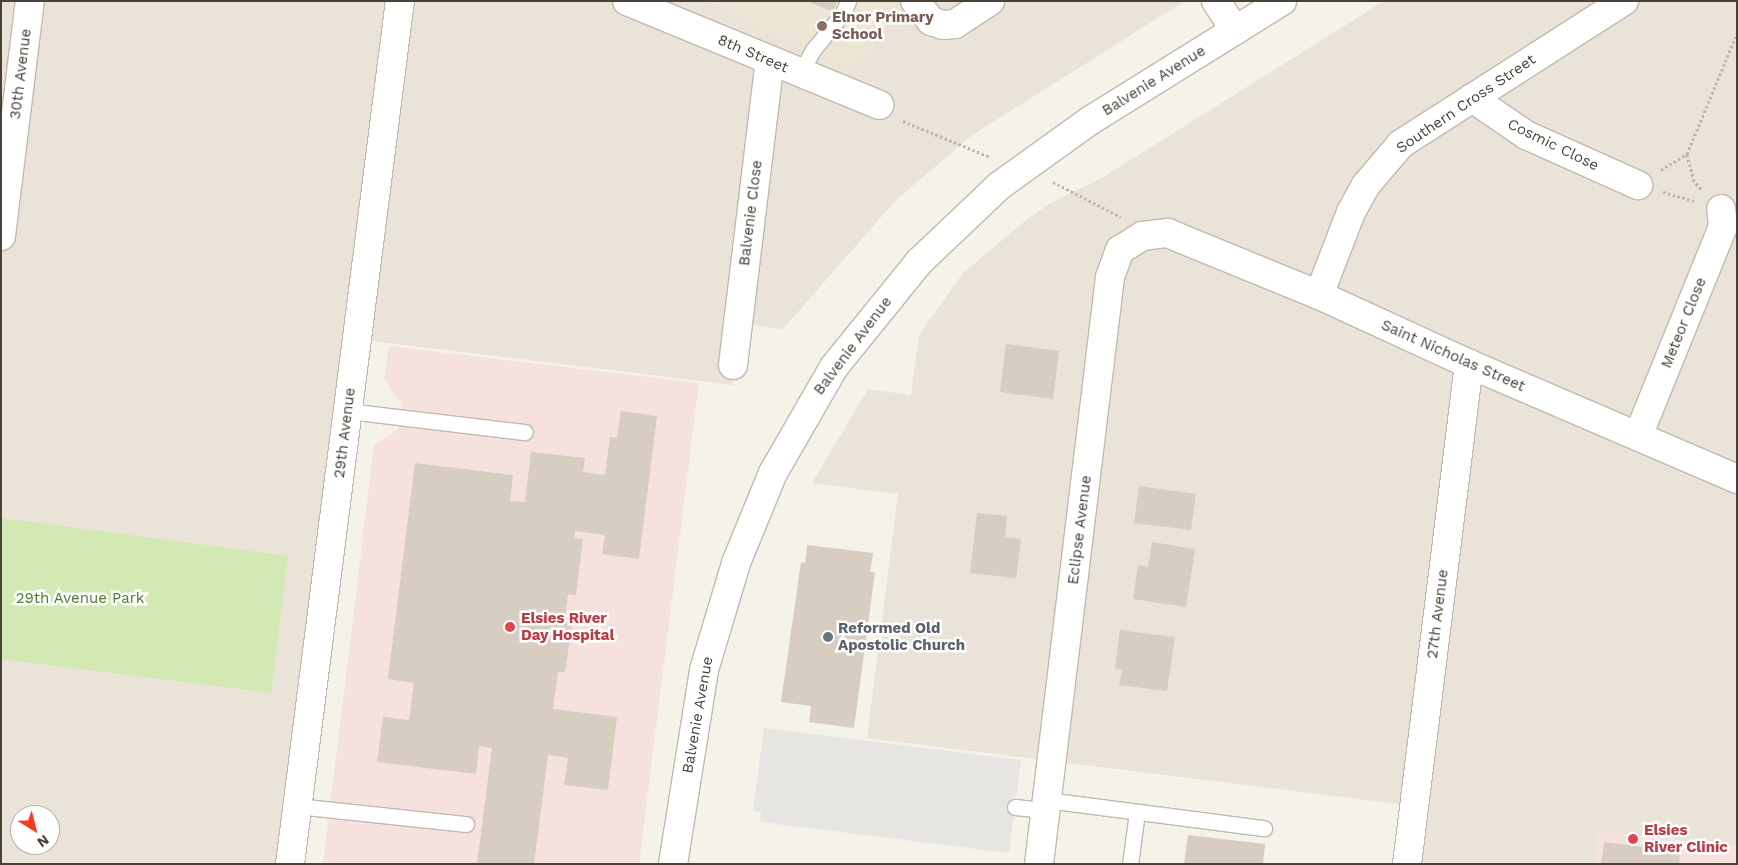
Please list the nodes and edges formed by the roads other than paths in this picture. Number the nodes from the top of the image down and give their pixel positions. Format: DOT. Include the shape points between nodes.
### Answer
graph roads {
  1 [pos="30,1"];
  2 [pos="400,1"];
  3 [pos="627,1"];
  4 [pos="848,1"];
  5 [pos="915,1"];
  6 [pos="990,1"];
  7 [pos="1216,1"];
  8 [pos="1282,1"];
  9 [pos="1624,1"];
  10 [pos="1235,30"];
  11 [pos="770,60"];
  12 [pos="800,74"];
  13 [pos="1472,98"];
  14 [pos="886,111"];
  15 [pos="1638,185"];
  16 [pos="1721,208"];
  17 [pos="1168,233"];
  18 [pos="1,236"];
  19 [pos="1319,295"];
  20 [pos="1469,364"];
  21 [pos="734,365"];
  22 [pos="348,411"];
  23 [pos="525,432"];
  24 [pos="1638,436"];
  25 [pos="1737,479"];
  26 [pos="1046,805"];
  27 [pos="297,806"];
  28 [pos="1015,807"];
  29 [pos="1137,812"];
  30 [pos="466,824"];
  31 [pos="1264,828"];
  32 [pos="290,864"];
  33 [pos="673,864"];
  34 [pos="1039,864"];
  35 [pos="1130,864"];
  36 [pos="1407,864"];
  1 -- 18 [label="street, 30th Avenue"];
  2 -- 22 [label="street, 29th Avenue"];
  3 -- 11 [label="street, 8th Street"];
  4 -- 12 [label="lane"];
  5 -- 6 [label="street" via="932,21 943,25 955,24"];
  7 -- 10 [label="street"];
  8 -- 10 [label="street, Balvenie Avenue"];
  9 -- 13 [label="street, Southern Cross Street"];
  10 -- 33 [label="street, Balvenie Avenue" via="1091,120 999,186 919,262 834,367 773,473 736,563 704,670"];
  11 -- 12 [label="street, 8th Street"];
  11 -- 21 [label="street, Balvenie Close"];
  12 -- 14 [label="street, 8th Street"];
  13 -- 15 [label="street, Cosmic Close" via="1526,134"];
  13 -- 19 [label="street, Southern Cross Street" via="1401,144 1382,162 1351,212"];
  16 -- 24 [label="street, Meteor Close" via="1723,227"];
  17 -- 19 [label="street, Saint Nicholas Street"];
  17 -- 26 [label="street, Eclipse Avenue" via="1142,236 1120,250 1110,277"];
  19 -- 20 [label="street, Saint Nicholas Street"];
  20 -- 24 [label="street, Saint Nicholas Street"];
  20 -- 36 [label="street, 27th Avenue"];
  22 -- 23 [label="lane"];
  22 -- 27 [label="street, 29th Avenue"];
  24 -- 25 [label="street, Saint Nicholas Street"];
  26 -- 28 [label="lane"];
  26 -- 29 [label="lane"];
  26 -- 34 [label="street, Eclipse Avenue"];
  27 -- 30 [label="lane"];
  27 -- 32 [label="street, 29th Avenue"];
  29 -- 31 [label="lane"];
  29 -- 35 [label="lane"];
}
